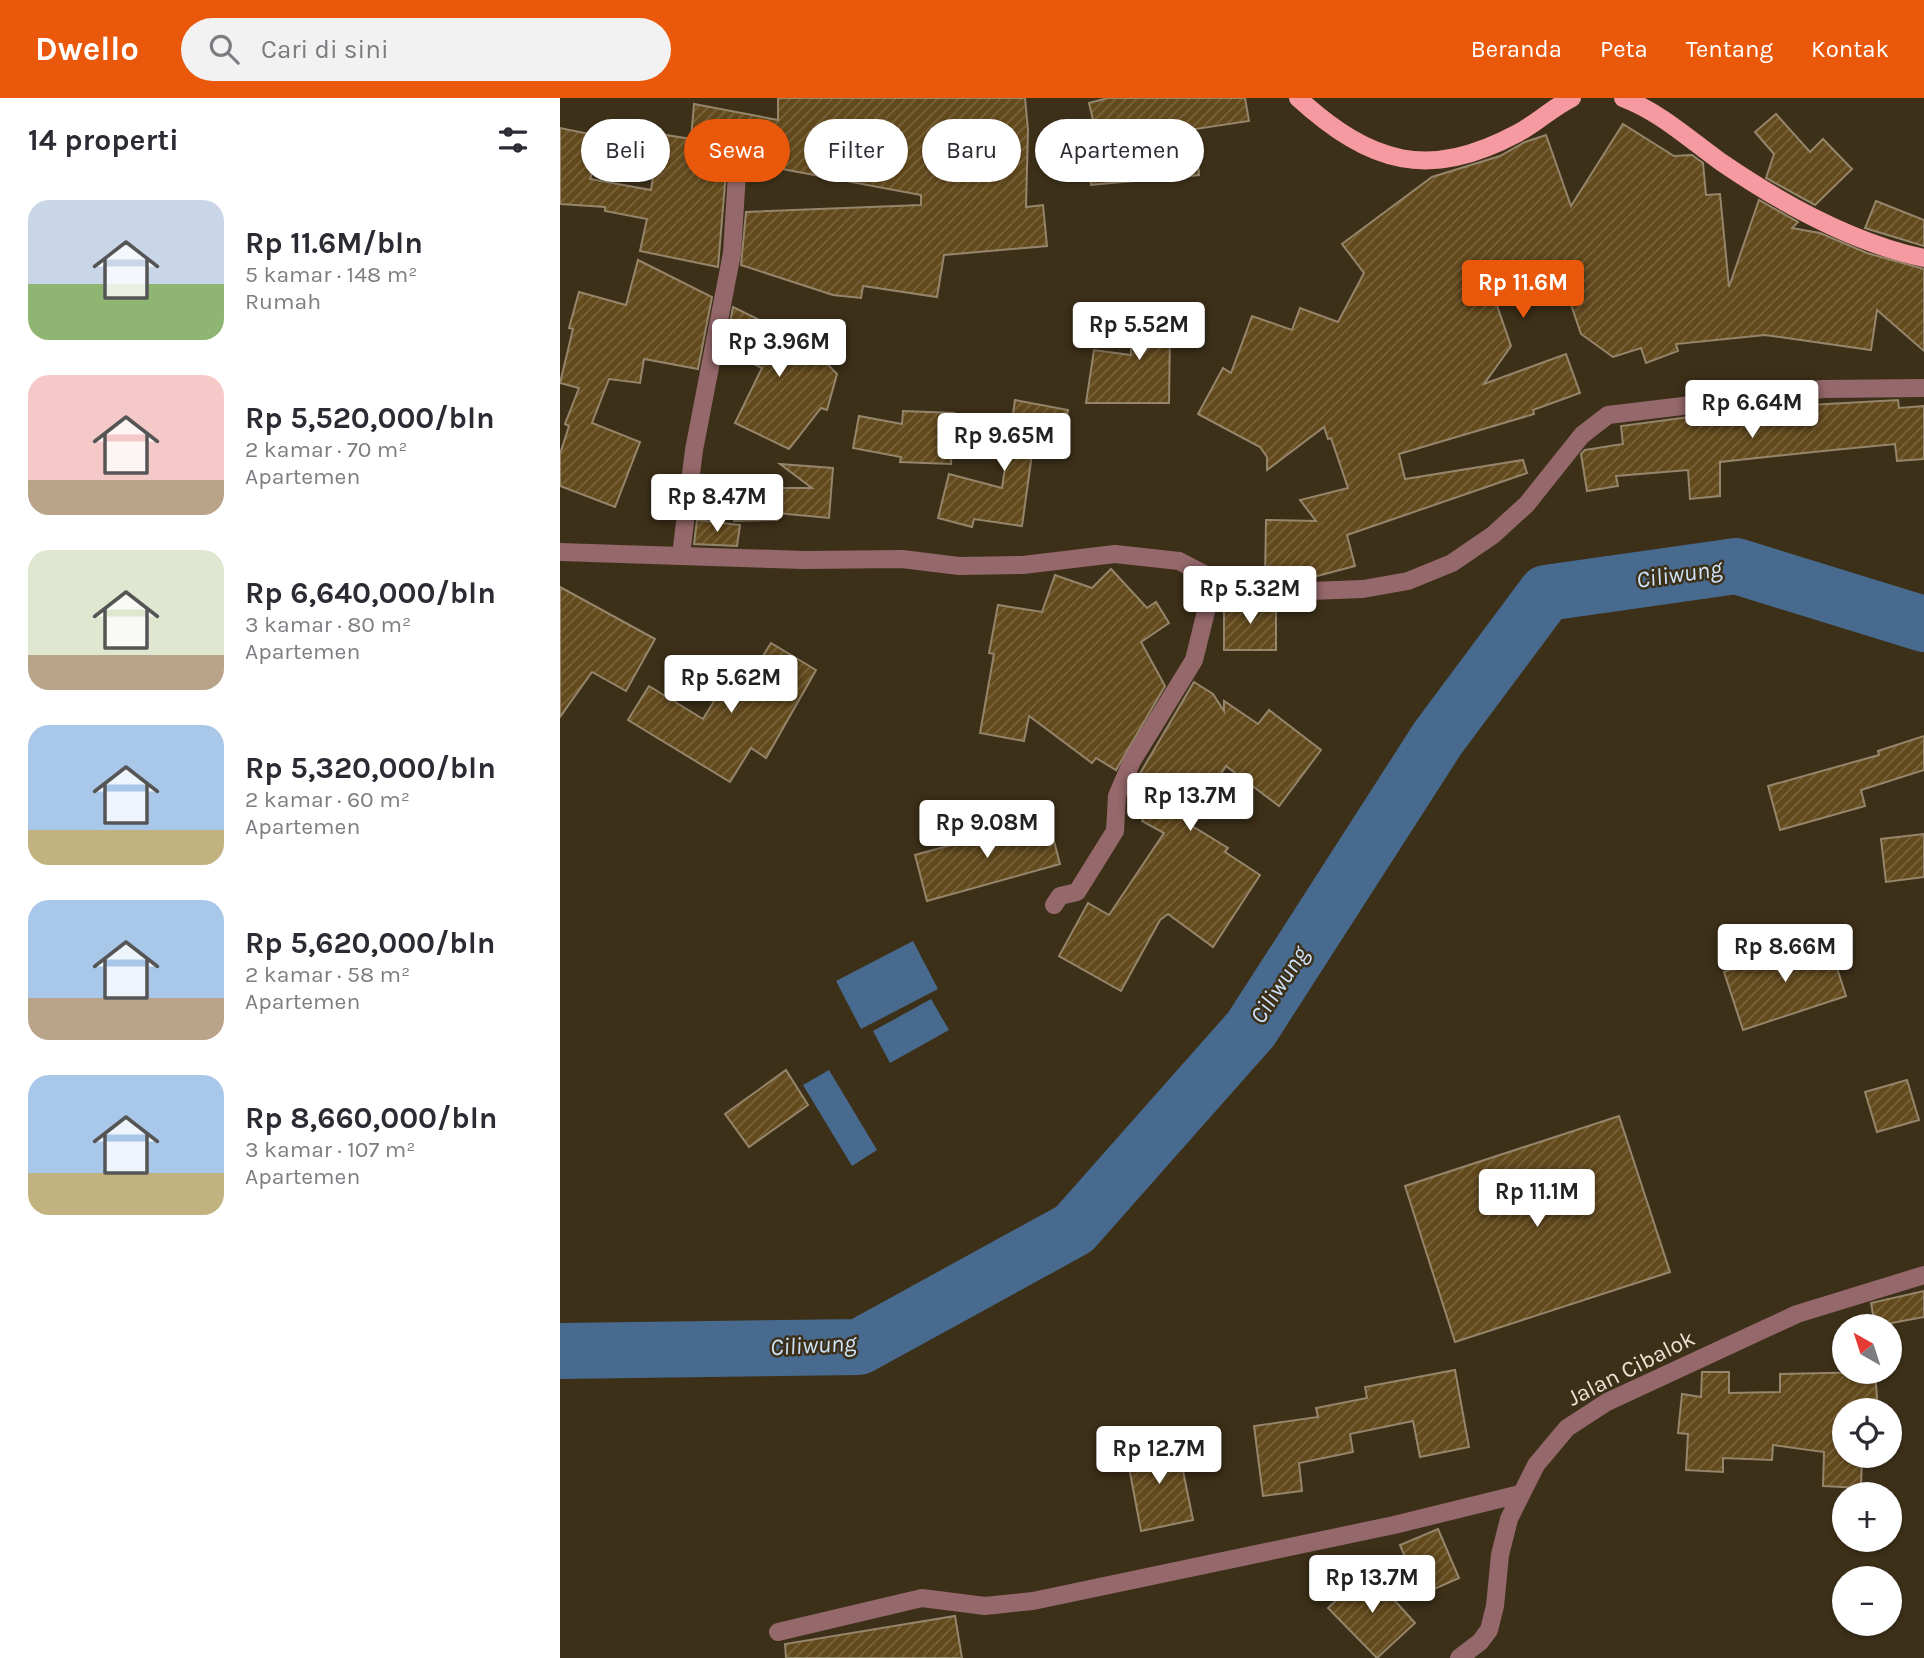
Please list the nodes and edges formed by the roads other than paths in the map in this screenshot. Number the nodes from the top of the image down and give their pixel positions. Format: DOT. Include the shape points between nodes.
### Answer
graph roads {
  1 [pos="1298,98"];
  2 [pos="1572,98"];
  3 [pos="1623,98"];
  4 [pos="736,182"];
  5 [pos="1924,258"];
  6 [pos="1924,388"];
  7 [pos="560,552"];
  8 [pos="681,555"];
  9 [pos="1214,579"];
  10 [pos="1054,905"];
  11 [pos="1924,1275"];
  12 [pos="1520,1494"];
  13 [pos="778,1632"];
  14 [pos="1458,1658"];
  1 -- 2 [label="main road" via="1363,146 1417,162 1442,160 1493,144"];
  3 -- 5 [label="main road" via="1646,107 1724,164 1798,208 1867,240"];
  4 -- 8 [label="street" via="732,253 694,450"];
  6 -- 9 [label="street" via="1823,389 1608,415 1582,435 1527,504 1493,535 1408,581 1283,594 1256,593"];
  7 -- 8 [label="street"];
  8 -- 9 [label="street" via="902,559 959,566 1023,565 1115,554 1179,561"];
  9 -- 10 [label="street" via="1194,660 1132,761 1117,796 1115,831 1077,892 1060,896"];
  11 -- 12 [label="street, Jalan Cibalok" via="1797,1314 1607,1402 1567,1428"];
  12 -- 13 [label="street" via="1033,1601 985,1606 922,1598"];
  12 -- 14 [label="street, Jalan Cibalok" via="1501,1547 1492,1622 1480,1642"];
}
